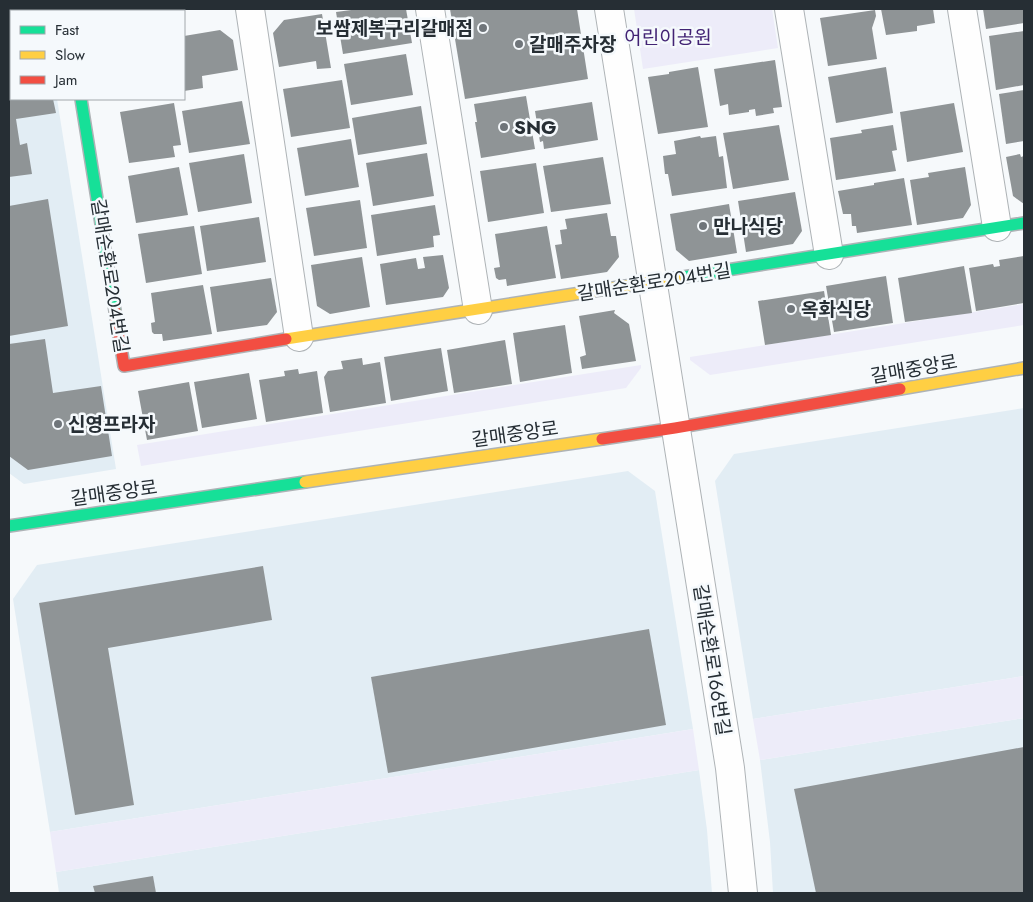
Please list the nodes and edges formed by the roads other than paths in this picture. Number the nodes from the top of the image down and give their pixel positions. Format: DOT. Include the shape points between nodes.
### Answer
graph roads {
  1 [pos="250,9"];
  2 [pos="430,9"];
  3 [pos="609,9"];
  4 [pos="789,9"];
  5 [pos="962,9"];
  6 [pos="81,100"];
  7 [pos="1024,224"];
  8 [pos="997,227"];
  9 [pos="829,255"];
  10 [pos="651,283"];
  11 [pos="478,310"];
  12 [pos="300,337"];
  13 [pos="1024,368"];
  14 [pos="675,428"];
  15 [pos="9,526"];
  16 [pos="743,893"];
  1 -- 12 [label="street"];
  2 -- 11 [label="street"];
  3 -- 10 [label="street, 갈매순환로166번길"];
  4 -- 9 [label="street"];
  5 -- 8 [label="street"];
  6 -- 12 [label="street, 갈매순환로204번길" via="124,366"];
  7 -- 8 [label="street, 갈매순환로204번길"];
  8 -- 9 [label="street, 갈매순환로204번길"];
  9 -- 10 [label="street, 갈매순환로204번길"];
  10 -- 11 [label="street, 갈매순환로204번길"];
  10 -- 14 [label="street, 갈매순환로166번길"];
  11 -- 12 [label="street, 갈매순환로204번길"];
  13 -- 14 [label="street, 갈매중앙로"];
  14 -- 15 [label="street, 갈매중앙로"];
  14 -- 16 [label="street, 갈매순환로166번길" via="730,768"];
}
